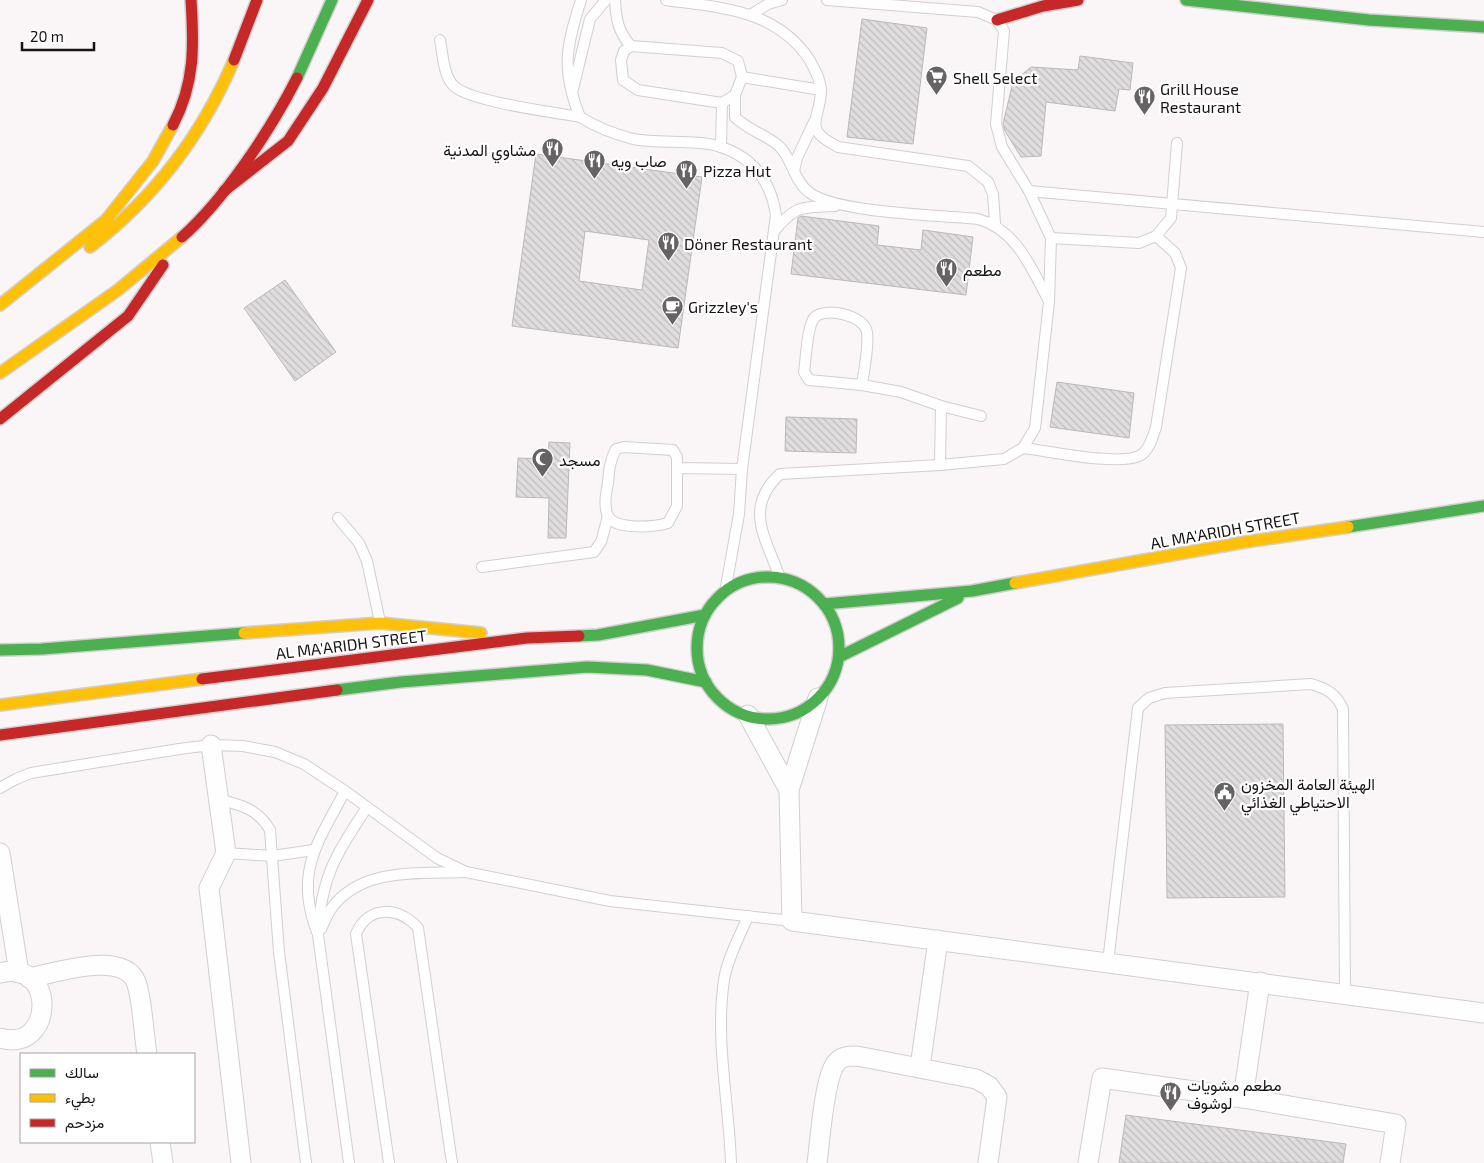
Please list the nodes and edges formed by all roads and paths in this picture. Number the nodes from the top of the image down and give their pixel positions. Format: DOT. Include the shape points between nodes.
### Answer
graph roads {
  1 [pos="191,0"];
  2 [pos="257,0"];
  3 [pos="332,0"];
  4 [pos="368,0"];
  5 [pos="580,0"];
  6 [pos="606,0"];
  7 [pos="615,0"];
  8 [pos="666,0"];
  9 [pos="702,0"];
  10 [pos="782,0"];
  11 [pos="827,0"];
  12 [pos="1078,0"];
  13 [pos="1186,0"];
  14 [pos="712,7"];
  15 [pos="752,14"];
  16 [pos="997,20"];
  17 [pos="1484,27"];
  18 [pos="440,40"];
  19 [pos="631,46"];
  20 [pos="742,77"];
  21 [pos="821,90"];
  22 [pos="736,95"];
  23 [pos="572,96"];
  24 [pos="722,104"];
  25 [pos="580,117"];
  26 [pos="814,122"];
  27 [pos="1177,143"];
  28 [pos="721,147"];
  29 [pos="794,171"];
  30 [pos="224,191"];
  31 [pos="1029,191"];
  32 [pos="1172,205"];
  33 [pos="844,206"];
  34 [pos="995,223"];
  35 [pos="773,231"];
  36 [pos="1484,232"];
  37 [pos="186,234"];
  38 [pos="1156,236"];
  39 [pos="1051,238"];
  40 [pos="1049,302"];
  41 [pos="0,306"];
  42 [pos="0,373"];
  43 [pos="862,385"];
  44 [pos="941,406"];
  45 [pos="981,416"];
  46 [pos="0,419"];
  47 [pos="1023,448"];
  48 [pos="940,465"];
  49 [pos="677,468"];
  50 [pos="742,469"];
  51 [pos="1484,506"];
  52 [pos="608,516"];
  53 [pos="338,518"];
  54 [pos="482,567"];
  55 [pos="780,578"];
  56 [pos="972,591"];
  57 [pos="725,592"];
  58 [pos="824,604"];
  59 [pos="705,615"];
  60 [pos="380,623"];
  61 [pos="527,638"];
  62 [pos="0,650"];
  63 [pos="839,657"];
  64 [pos="706,682"];
  65 [pos="818,698"];
  66 [pos="0,705"];
  67 [pos="748,715"];
  68 [pos="0,735"];
  69 [pos="211,745"];
  70 [pos="0,788"];
  71 [pos="346,790"];
  72 [pos="789,790"];
  73 [pos="218,798"];
  74 [pos="368,807"];
  75 [pos="314,850"];
  76 [pos="0,853"];
  77 [pos="226,853"];
  78 [pos="272,856"];
  79 [pos="466,872"];
  80 [pos="748,916"];
  81 [pos="792,921"];
  82 [pos="318,935"];
  83 [pos="938,940"];
  84 [pos="1108,962"];
  85 [pos="0,973"];
  86 [pos="24,975"];
  87 [pos="1260,982"];
  88 [pos="1345,994"];
  89 [pos="1484,1013"];
  90 [pos="0,1038"];
  91 [pos="147,1053"];
  92 [pos="920,1067"];
  93 [pos="1243,1098"];
  94 [pos="160,1143"];
  95 [pos="163,1163"];
  96 [pos="241,1163"];
  97 [pos="306,1163"];
  98 [pos="350,1163"];
  99 [pos="388,1163"];
  100 [pos="452,1163"];
  101 [pos="731,1163"];
  102 [pos="817,1163"];
  103 [pos="988,1163"];
  104 [pos="1088,1163"];
  105 [pos="1390,1163"];
  1 -- 41 [label="main road" via="194,50 183,105 153,161 106,220"];
  2 -- 41 [label="main road" via="226,78 186,147 156,189 114,230"];
  3 -- 30 [label="main road" via="321,32 296,83 262,139"];
  4 -- 30 [label="main road" via="323,88 288,141"];
  5 -- 23 [label="lane" via="566,56"];
  6 -- 23 [label="lane" via="590,19"];
  7 -- 19 [label="lane" via="620,34"];
  8 -- 14 [label="lane"];
  9 -- 14 [label="lane"];
  10 -- 15 [label="lane"];
  11 -- 16 [label="lane" via="978,12"];
  12 -- 16 [label="main road" via="1043,6"];
  13 -- 17 [label="main road" via="1369,20"];
  14 -- 15 [label="lane"];
  15 -- 21 [label="lane" via="781,30 800,46 815,69"];
  16 -- 31 [label="lane" via="1004,31 996,124 1002,147"];
  18 -- 25 [label="lane" via="446,72 454,86 470,96"];
  19 -- 20 [label="lane" via="722,53 738,61"];
  19 -- 24 [label="lane" via="624,51 621,60 624,80 638,90"];
  20 -- 21 [label="lane"];
  20 -- 22 [label="lane"];
  21 -- 26 [label="lane"];
  22 -- 24 [label="lane"];
  22 -- 29 [label="lane" via="735,116 746,128 780,147"];
  23 -- 25 [label="lane"];
  24 -- 28 [label="lane"];
  25 -- 28 [label="lane" via="595,126 634,139"];
  26 -- 29 [label="lane"];
  26 -- 34 [label="lane" via="822,139 838,147 968,166 988,182 993,194"];
  27 -- 32 [label="lane"];
  28 -- 35 [label="lane" via="744,159 762,174 774,198 776,215"];
  29 -- 33 [label="lane" via="808,192"];
  30 -- 37 [label="main road"];
  31 -- 32 [label="lane"];
  31 -- 39 [label="lane"];
  32 -- 36 [label="lane"];
  32 -- 38 [label="lane" via="1170,218"];
  33 -- 34 [label="lane" via="978,218"];
  33 -- 35 [label="lane" via="799,208"];
  34 -- 40 [label="lane" via="1020,248"];
  35 -- 50 [label="lane"];
  37 -- 42 [label="main road" via="114,294"];
  37 -- 46 [label="main road" via="128,316"];
  38 -- 39 [label="lane" via="1139,243"];
  38 -- 47 [label="lane" via="1175,253 1181,268 1156,427 1150,444 1141,456 1120,460"];
  39 -- 40 [label="lane"];
  40 -- 47 [label="lane" via="1035,428"];
  43 -- 43 [label="lane" via="867,332 863,322 854,316 822,312 810,325 804,372 810,380"];
  43 -- 44 [label="lane" via="901,392"];
  44 -- 45 [label="lane"];
  44 -- 48 [label="lane"];
  47 -- 48 [label="lane" via="1004,459"];
  48 -- 55 [label="lane" via="780,474 761,496 759,515"];
  49 -- 50 [label="lane"];
  49 -- 52 [label="lane" via="676,506 668,524 632,526 615,523"];
  49 -- 52 [label="lane" via="678,457 673,450 624,446 616,449 611,458 605,503"];
  50 -- 57 [label="lane" via="739,514"];
  51 -- 56 [label="main road, AL MA'ARIDH STREET" via="1244,542"];
  52 -- 54 [label="lane" via="594,552"];
  53 -- 60 [label="lane" via="359,543 367,561"];
  55 -- 57 [label="main road" via="742,582"];
  55 -- 58 [label="main road" via="812,592"];
  56 -- 58 [label="main road, AL MA'ARIDH STREET"];
  56 -- 63 [label="main road, AL MA'ARIDH STREET"];
  57 -- 59 [label="main road"];
  58 -- 63 [label="main road" via="834,620 839,638"];
  59 -- 61 [label="main road, AL MA'ARIDH STREET" via="598,635"];
  59 -- 64 [label="main road" via="697,648"];
  60 -- 61 [label="main road"];
  60 -- 62 [label="main road"];
  61 -- 66 [label="main road, AL MA'ARIDH STREET"];
  63 -- 65 [label="main road" via="835,672"];
  64 -- 67 [label="main road" via="724,702"];
  64 -- 68 [label="main road" via="647,670 578,668 401,682"];
  65 -- 67 [label="main road" via="803,710 785,716 766,719"];
  65 -- 72 [label="street"];
  67 -- 72 [label="street"];
  69 -- 70 [label="lane" via="31,774"];
  69 -- 71 [label="lane" via="275,752 304,764"];
  69 -- 73 [label="street"];
  71 -- 74 [label="lane"];
  71 -- 75 [label="lane"];
  72 -- 81 [label="street"];
  73 -- 77 [label="street"];
  73 -- 78 [label="lane" via="248,807 263,818 270,830"];
  74 -- 79 [label="lane" via="437,858"];
  74 -- 82 [label="lane" via="328,874 320,904"];
  75 -- 78 [label="lane"];
  75 -- 82 [label="lane" via="308,871 307,893"];
  76 -- 86 [label="street"];
  77 -- 78 [label="lane"];
  77 -- 96 [label="street" via="209,888"];
  78 -- 97 [label="lane" via="279,952"];
  79 -- 80 [label="lane" via="610,901"];
  79 -- 82 [label="lane" via="381,876 353,888 332,908"];
  80 -- 81 [label="lane"];
  80 -- 101 [label="lane" via="724,978 720,1034"];
  81 -- 83 [label="street"];
  82 -- 98 [label="lane"];
  83 -- 84 [label="street"];
  83 -- 92 [label="street"];
  84 -- 87 [label="street"];
  84 -- 88 [label="lane" via="1138,708 1149,698 1165,693 1311,684 1336,696 1343,709"];
  85 -- 86 [label="street"];
  86 -- 90 [label="street" via="37,986 42,996 41,1019 26,1036 15,1040"];
  86 -- 91 [label="street" via="107,964 127,970 136,982"];
  87 -- 88 [label="street"];
  87 -- 93 [label="street"];
  88 -- 89 [label="street"];
  92 -- 102 [label="street" via="857,1056 845,1056 836,1063 829,1077"];
  92 -- 103 [label="street" via="976,1079 989,1086 997,1097"];
  93 -- 104 [label="street" via="1102,1078"];
  93 -- 105 [label="street" via="1396,1124"];
  94 -- 95 [label="street"];
  99 -- 100 [label="lane" via="356,934 370,915 396,912 409,917 418,928"];
}
